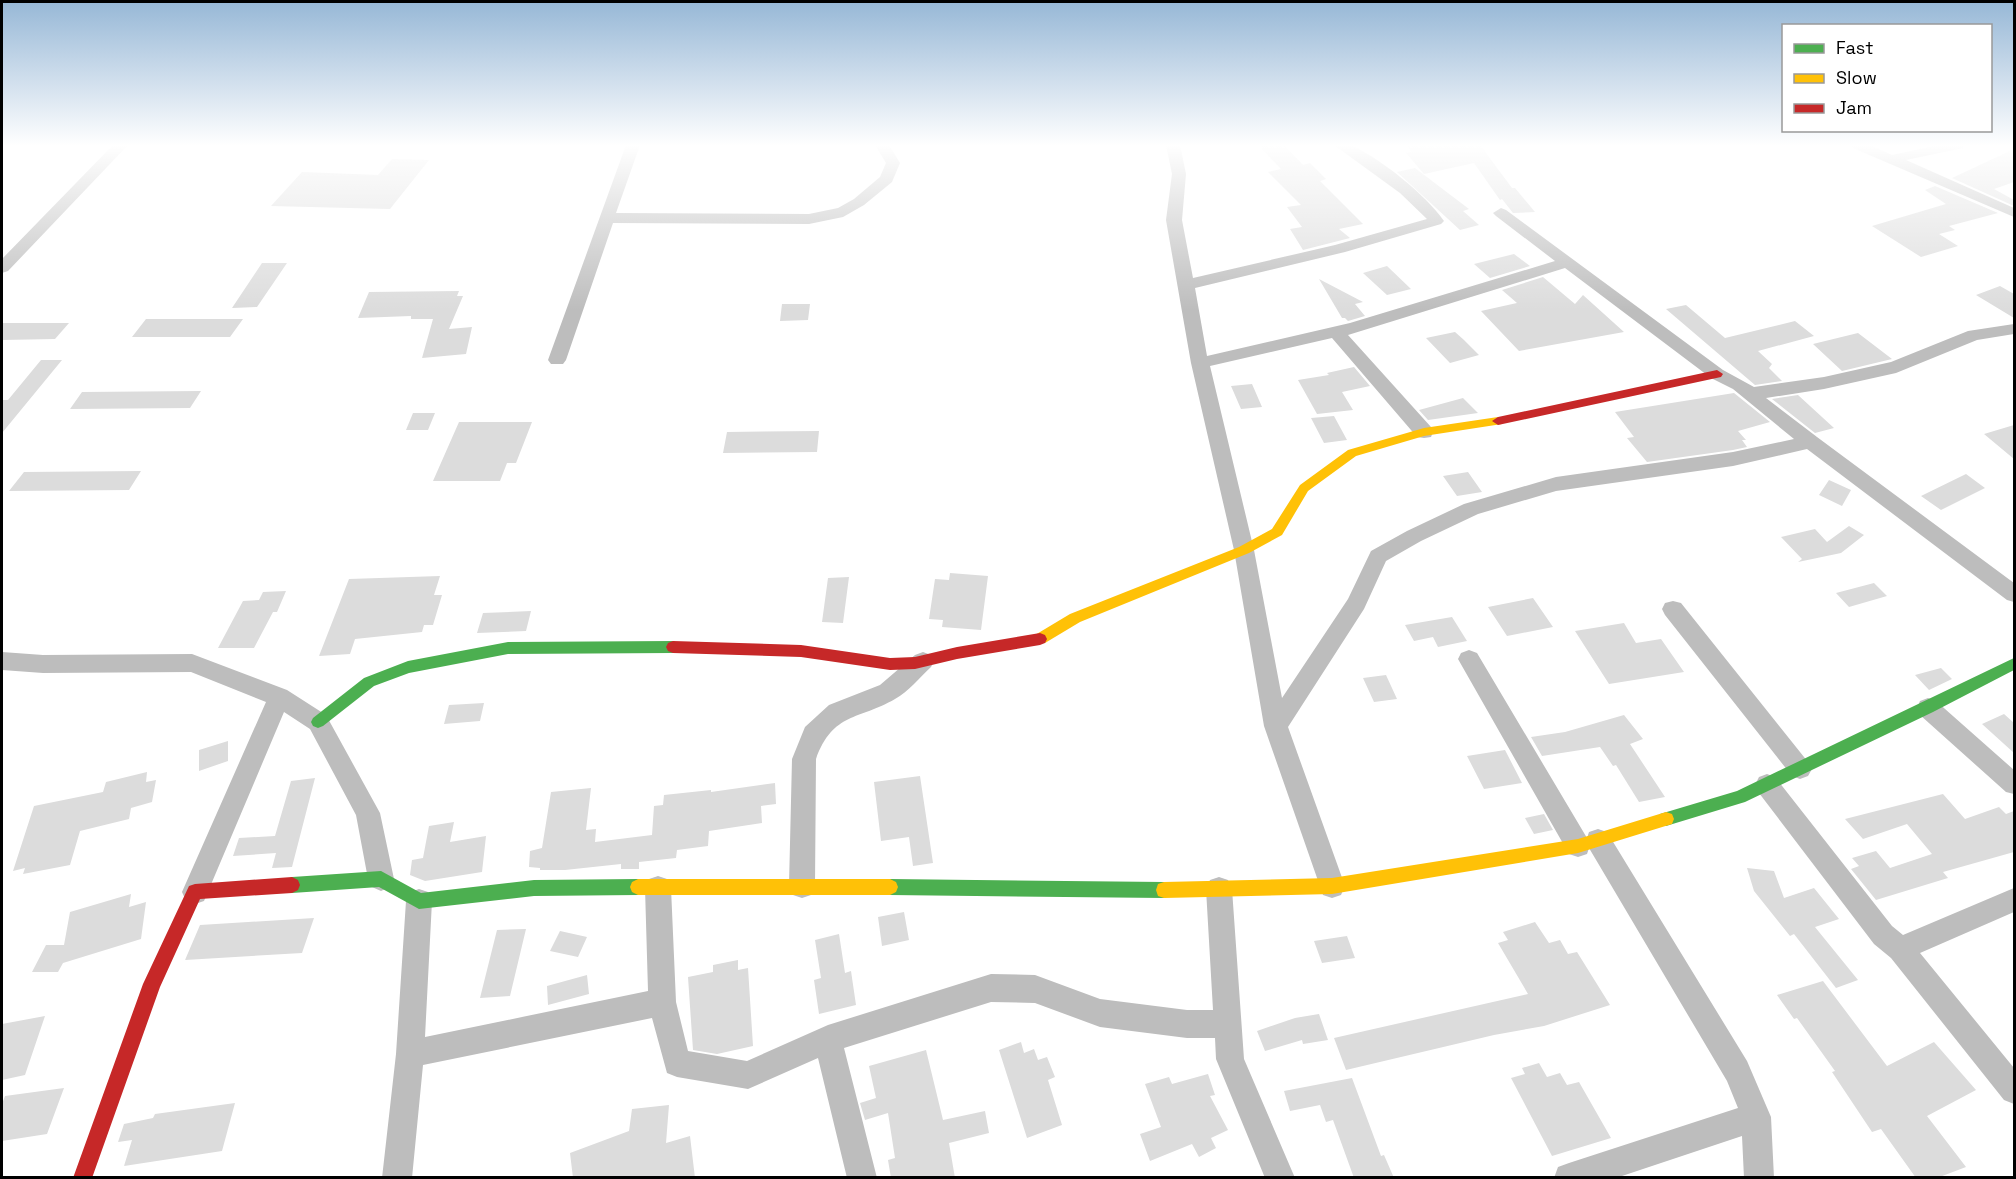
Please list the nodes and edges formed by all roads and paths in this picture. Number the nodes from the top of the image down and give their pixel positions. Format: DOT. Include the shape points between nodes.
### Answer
graph roads {
  1 [pos="68,200"];
  2 [pos="614,200"];
  3 [pos="859,200"];
  4 [pos="1176,200"];
  5 [pos="1416,200"];
  6 [pos="1985,200"];
  7 [pos="1501,213"];
  8 [pos="2014,213"];
  9 [pos="608,218"];
  10 [pos="1566,263"];
  11 [pos="2,268"];
  12 [pos="1186,285"];
  13 [pos="2014,329"];
  14 [pos="1336,332"];
  15 [pos="557,360"];
  16 [pos="1200,363"];
  17 [pos="1717,374"];
  18 [pos="1750,394"];
  19 [pos="1424,432"];
  20 [pos="1810,442"];
  21 [pos="1244,550"];
  22 [pos="2014,594"];
  23 [pos="1673,609"];
  24 [pos="1469,659"];
  25 [pos="2,661"];
  26 [pos="923,662"];
  27 [pos="2014,664"];
  28 [pos="279,697"];
  29 [pos="1928,708"];
  30 [pos="318,722"];
  31 [pos="1276,726"];
  32 [pos="1800,769"];
  33 [pos="2014,784"];
  34 [pos="1767,785"];
  35 [pos="1588,843"];
  36 [pos="381,879"];
  37 [pos="1332,885"];
  38 [pos="802,886"];
  39 [pos="658,888"];
  40 [pos="1220,888"];
  41 [pos="195,892"];
  42 [pos="419,900"];
  43 [pos="2014,900"];
  44 [pos="1900,949"];
  45 [pos="662,1002"];
  46 [pos="1228,1024"];
  47 [pos="828,1039"];
  48 [pos="410,1054"];
  49 [pos="2014,1090"];
  50 [pos="1756,1117"];
  51 [pos="82,1178"];
  52 [pos="398,1178"];
  53 [pos="862,1178"];
  54 [pos="1280,1178"];
  55 [pos="1569,1178"];
  56 [pos="1759,1178"];
  1 -- 11 [label="street"];
  2 -- 9 [label="street"];
  3 -- 9 [label="street" via="843,212 809,219"];
  4 -- 12 [label="street" via="1174,220"];
  5 -- 12 [label="street" via="1436,222"];
  6 -- 8 [label="street"];
  7 -- 10 [label="street"];
  9 -- 15 [label="street"];
  10 -- 14 [label="street"];
  10 -- 17 [label="street"];
  12 -- 16 [label="street"];
  13 -- 18 [label="street" via="1974,335 1896,367"];
  14 -- 16 [label="street"];
  14 -- 19 [label="street"];
  16 -- 21 [label="street"];
  17 -- 18 [label="street"];
  17 -- 19 [label="street" via="1490,423"];
  18 -- 20 [label="street"];
  19 -- 21 [label="street" via="1352,453 1304,488 1277,532"];
  20 -- 22 [label="street"];
  20 -- 31 [label="street" via="1732,459 1556,484 1471,509 1414,536 1378,556 1357,603"];
  21 -- 26 [label="street" via="1075,618 1035,641"];
  21 -- 31 [label="street"];
  23 -- 32 [label="street"];
  24 -- 35 [label="street"];
  25 -- 28 [label="street" via="192,663"];
  26 -- 30 [label="street" via="890,664 801,651 508,648 408,668 369,682"];
  26 -- 38 [label="street" via="888,692 837,712 813,734 804,759"];
  27 -- 29 [label="street"];
  28 -- 30 [label="street"];
  28 -- 41 [label="street"];
  29 -- 32 [label="street"];
  29 -- 33 [label="street"];
  30 -- 36 [label="street" via="368,813"];
  31 -- 37 [label="street"];
  32 -- 34 [label="street"];
  34 -- 35 [label="street" via="1740,797"];
  34 -- 44 [label="street" via="1883,934"];
  35 -- 37 [label="street"];
  35 -- 50 [label="street" via="1737,1071"];
  36 -- 41 [label="street"];
  36 -- 42 [label="street"];
  37 -- 40 [label="street"];
  38 -- 39 [label="street"];
  38 -- 40 [label="street"];
  39 -- 42 [label="street" via="534,888"];
  39 -- 45 [label="street"];
  40 -- 46 [label="street"];
  41 -- 51 [label="street" via="152,984"];
  42 -- 48 [label="street"];
  43 -- 44 [label="street"];
  44 -- 49 [label="street"];
  45 -- 47 [label="street" via="677,1063 748,1075"];
  45 -- 48 [label="street"];
  46 -- 47 [label="street" via="1186,1024 1100,1013 1035,989 991,987"];
  46 -- 54 [label="street" via="1230,1059"];
  47 -- 53 [label="street"];
  48 -- 52 [label="street"];
  50 -- 55 [label="street"];
  50 -- 56 [label="street"];
}
